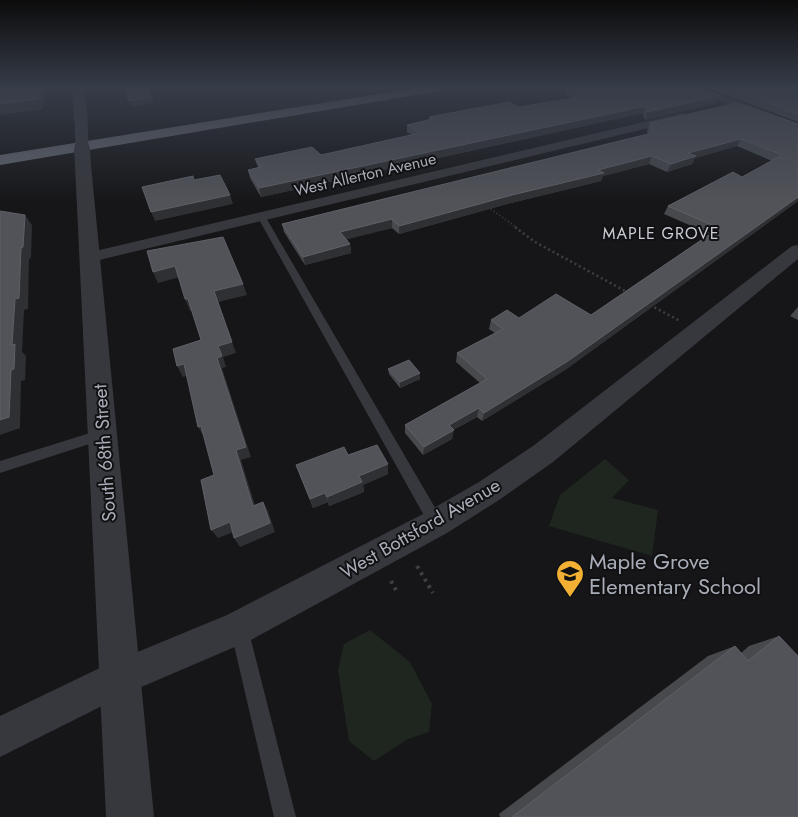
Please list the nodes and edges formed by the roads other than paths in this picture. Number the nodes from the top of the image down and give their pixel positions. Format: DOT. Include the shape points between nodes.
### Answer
graph roads {
  1 [pos="81,126"];
  2 [pos="139,126"];
  3 [pos="207,126"];
  4 [pos="641,126"];
  5 [pos="0,148"];
  6 [pos="0,160"];
  7 [pos="261,216"];
  8 [pos="91,256"];
  9 [pos="794,259"];
  10 [pos="103,434"];
  11 [pos="0,467"];
  12 [pos="436,524"];
  13 [pos="239,628"];
  14 [pos="119,678"];
  15 [pos="0,737"];
  16 [pos="130,817"];
  17 [pos="285,817"];
  1 -- 8 [label="street, South 68th Street, bridge"];
  2 -- 5 [label="highway"];
  3 -- 6 [label="highway"];
  4 -- 7 [label="street, West Allerton Avenue"];
  7 -- 8 [label="street, West Allerton Avenue"];
  7 -- 12 [label="lane"];
  8 -- 10 [label="street, South 68th Street"];
  9 -- 12 [label="street, West Bottsford Avenue" via="543,454"];
  10 -- 11 [label="lane"];
  10 -- 14 [label="street, South 68th Street"];
  12 -- 13 [label="street, West Bottsford Avenue"];
  13 -- 14 [label="street, West Bottsford Avenue"];
  13 -- 17 [label="lane"];
  14 -- 15 [label="street, West Bottsford Avenue"];
  14 -- 16 [label="street, South 68th Street"];
}
